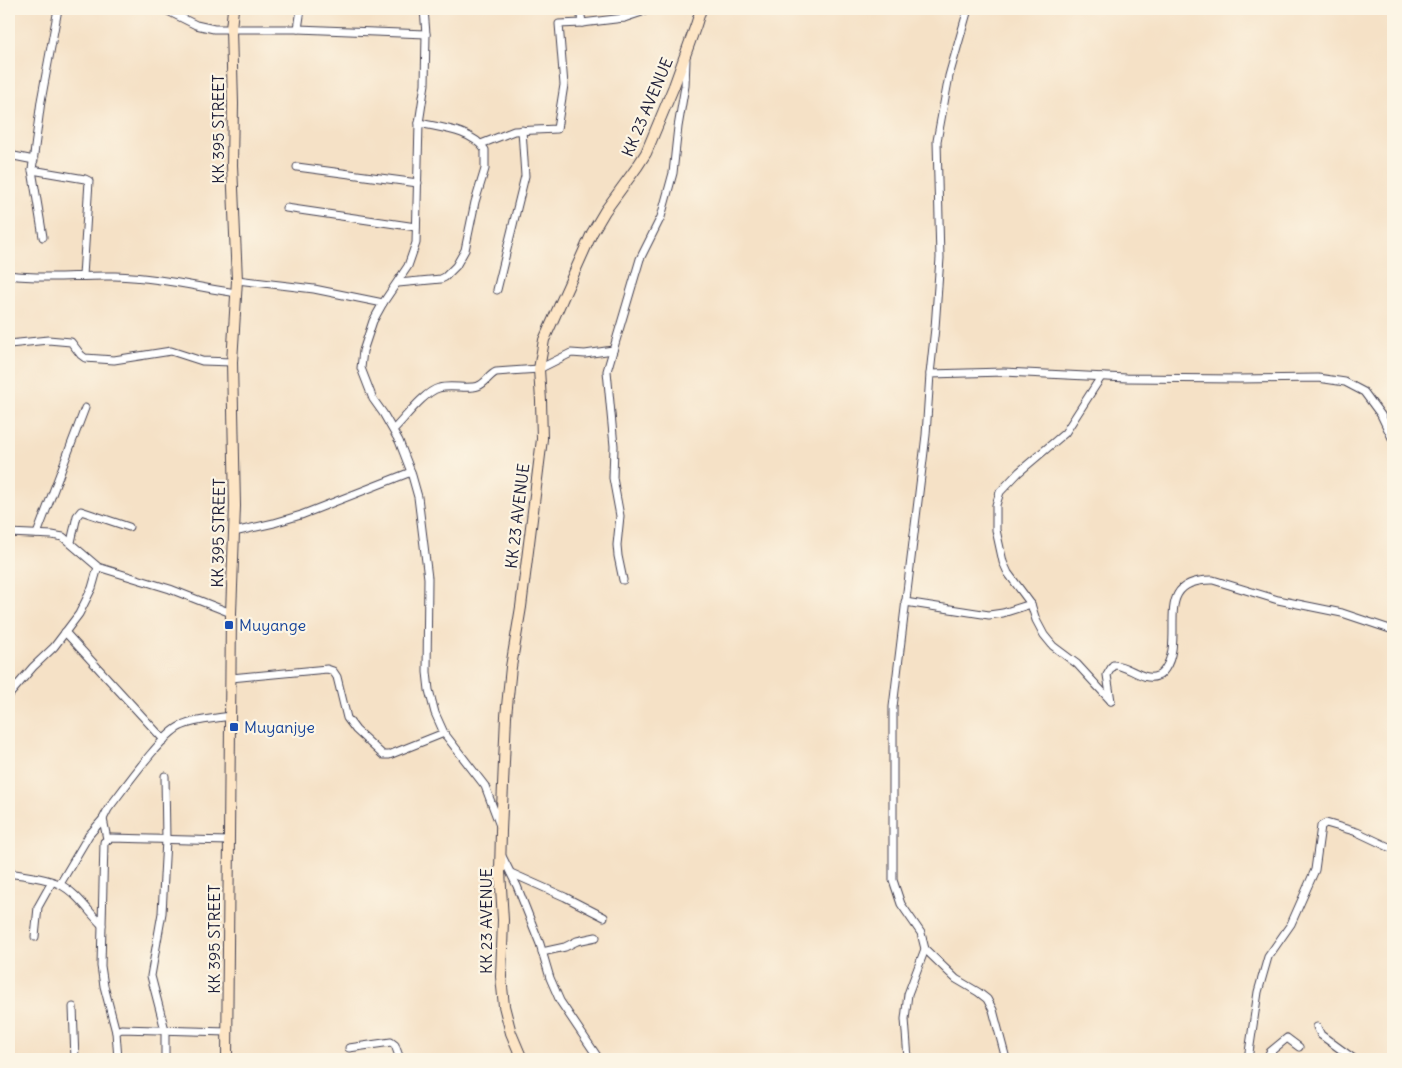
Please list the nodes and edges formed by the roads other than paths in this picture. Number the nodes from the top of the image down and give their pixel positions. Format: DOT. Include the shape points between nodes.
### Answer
graph roads {
  1 [pos="58,9"];
  2 [pos="164,9"];
  3 [pos="233,9"];
  4 [pos="302,9"];
  5 [pos="424,9"];
  6 [pos="580,9"];
  7 [pos="623,9"];
  8 [pos="651,9"];
  9 [pos="700,9"];
  10 [pos="968,9"];
  11 [pos="624,18"];
  12 [pos="582,23"];
  13 [pos="231,29"];
  14 [pos="298,29"];
  15 [pos="426,34"];
  16 [pos="686,52"];
  17 [pos="419,123"];
  18 [pos="522,130"];
  19 [pos="481,144"];
  20 [pos="9,155"];
  21 [pos="34,160"];
  22 [pos="297,167"];
  23 [pos="32,170"];
  24 [pos="418,183"];
  25 [pos="286,208"];
  26 [pos="416,227"];
  27 [pos="43,237"];
  28 [pos="9,275"];
  29 [pos="83,276"];
  30 [pos="237,280"];
  31 [pos="398,283"];
  32 [pos="497,290"];
  33 [pos="236,293"];
  34 [pos="383,303"];
  35 [pos="9,344"];
  36 [pos="614,350"];
  37 [pos="232,362"];
  38 [pos="539,369"];
  39 [pos="930,374"];
  40 [pos="1101,377"];
  41 [pos="84,408"];
  42 [pos="394,429"];
  43 [pos="1393,440"];
  44 [pos="411,472"];
  45 [pos="129,527"];
  46 [pos="234,532"];
  47 [pos="9,533"];
  48 [pos="37,534"];
  49 [pos="71,542"];
  50 [pos="98,567"];
  51 [pos="623,580"];
  52 [pos="905,602"];
  53 [pos="1031,604"];
  54 [pos="232,613"];
  55 [pos="1393,630"];
  56 [pos="65,632"];
  57 [pos="231,678"];
  58 [pos="9,695"];
  59 [pos="230,716"];
  60 [pos="444,733"];
  61 [pos="164,740"];
  62 [pos="165,776"];
  63 [pos="103,819"];
  64 [pos="502,830"];
  65 [pos="107,839"];
  66 [pos="166,840"];
  67 [pos="229,841"];
  68 [pos="1393,849"];
  69 [pos="501,855"];
  70 [pos="9,873"];
  71 [pos="511,873"];
  72 [pos="52,882"];
  73 [pos="60,884"];
  74 [pos="604,916"];
  75 [pos="102,925"];
  76 [pos="36,937"];
  77 [pos="596,937"];
  78 [pos="924,949"];
  79 [pos="542,952"];
  80 [pos="73,1007"];
  81 [pos="1317,1027"];
  82 [pos="164,1030"];
  83 [pos="116,1032"];
  84 [pos="228,1032"];
  85 [pos="1299,1047"];
  86 [pos="349,1048"];
  87 [pos="1267,1058"];
  88 [pos="75,1059"];
  89 [pos="118,1059"];
  90 [pos="165,1059"];
  91 [pos="227,1059"];
  92 [pos="400,1059"];
  93 [pos="522,1059"];
  94 [pos="599,1059"];
  95 [pos="908,1059"];
  96 [pos="1006,1059"];
  97 [pos="1248,1059"];
  98 [pos="1354,1059"];
  1 -- 21 [label="street"];
  2 -- 13 [label="street" via="196,25"];
  3 -- 13 [label="main road, KK 395 STREET"];
  4 -- 14 [label="street"];
  5 -- 15 [label="street"];
  6 -- 12 [label="street"];
  7 -- 11 [label="street"];
  8 -- 11 [label="street"];
  9 -- 16 [label="main road, KK 23 AVENUE"];
  10 -- 39 [label="street" via="949,76 937,142 940,258"];
  11 -- 12 [label="street"];
  12 -- 18 [label="street" via="559,24 564,85 557,129"];
  13 -- 14 [label="street"];
  13 -- 30 [label="main road, KK 395 STREET"];
  14 -- 15 [label="street"];
  15 -- 17 [label="street" via="425,84"];
  16 -- 36 [label="street" via="685,86 673,173 662,217 640,259"];
  16 -- 38 [label="main road, KK 23 AVENUE" via="646,153 605,211 580,258 544,340"];
  17 -- 19 [label="street" via="457,131"];
  17 -- 24 [label="street"];
  18 -- 19 [label="street"];
  18 -- 32 [label="street" via="525,176"];
  19 -- 31 [label="street" via="485,150 484,169 466,250 441,279"];
  20 -- 21 [label="street"];
  21 -- 23 [label="street"];
  22 -- 24 [label="street"];
  23 -- 27 [label="street"];
  23 -- 29 [label="street" via="90,181"];
  24 -- 26 [label="street"];
  25 -- 26 [label="street"];
  26 -- 31 [label="street" via="413,256"];
  28 -- 29 [label="street"];
  29 -- 33 [label="street" via="118,276"];
  30 -- 33 [label="main road, KK 395 STREET"];
  30 -- 34 [label="street" via="314,289"];
  31 -- 34 [label="street"];
  33 -- 37 [label="main road, KK 395 STREET"];
  34 -- 42 [label="street" via="363,351 360,368 373,399"];
  35 -- 37 [label="street" via="48,340 71,342 85,358 114,360 171,351 202,361"];
  36 -- 38 [label="street" via="571,353"];
  36 -- 51 [label="street" via="607,371 614,446 613,478 620,516 617,545"];
  37 -- 46 [label="main road, KK 395 STREET"];
  38 -- 42 [label="street" via="496,372 475,387 439,388 423,399"];
  38 -- 64 [label="main road, KK 23 AVENUE" via="542,439 511,667"];
  39 -- 40 [label="street" via="1004,372"];
  39 -- 52 [label="street" via="926,435"];
  40 -- 43 [label="street" via="1318,378 1345,382 1364,392 1381,414"];
  40 -- 53 [label="street" via="1065,433 1000,492 996,505 996,530 1003,562"];
  41 -- 48 [label="street"];
  42 -- 44 [label="street"];
  44 -- 46 [label="street" via="301,515"];
  44 -- 60 [label="street" via="418,497 428,578 429,690"];
  45 -- 49 [label="street" via="81,512 77,516"];
  46 -- 54 [label="main road, KK 395 STREET"];
  47 -- 48 [label="street"];
  48 -- 49 [label="street" via="63,537"];
  49 -- 50 [label="street"];
  50 -- 54 [label="street" via="170,589"];
  50 -- 56 [label="street" via="85,604"];
  52 -- 53 [label="street" via="990,615"];
  52 -- 78 [label="street" via="893,707 893,880 902,904 921,933"];
  53 -- 55 [label="street" via="1036,620 1053,646 1077,664 1111,701 1107,674 1112,666 1156,677 1169,664 1173,646 1173,605 1187,585 1202,580 1213,580 1278,600 1342,613"];
  54 -- 57 [label="main road, KK 395 STREET"];
  56 -- 58 [label="street"];
  56 -- 61 [label="street"];
  57 -- 59 [label="main road, KK 395 STREET"];
  57 -- 60 [label="street" via="327,668 333,671 346,718 383,755"];
  59 -- 61 [label="street" via="179,726"];
  59 -- 67 [label="main road, KK 395 STREET"];
  60 -- 64 [label="street" via="485,786"];
  61 -- 63 [label="street"];
  62 -- 66 [label="street"];
  63 -- 65 [label="street"];
  63 -- 73 [label="street" via="89,835"];
  64 -- 69 [label="main road, KK 23 AVENUE"];
  65 -- 66 [label="street"];
  65 -- 75 [label="street" via="104,842"];
  66 -- 67 [label="street"];
  66 -- 82 [label="street" via="162,913 151,976"];
  67 -- 84 [label="main road, KK 395 STREET"];
  68 -- 97 [label="street" via="1357,832 1326,823 1321,826 1315,870 1291,924 1268,957 1258,992"];
  69 -- 71 [label="street"];
  69 -- 93 [label="main road, KK 23 AVENUE" via="502,987 511,1033"];
  70 -- 72 [label="street"];
  71 -- 74 [label="street"];
  71 -- 79 [label="street"];
  72 -- 73 [label="street"];
  72 -- 76 [label="street" via="38,907"];
  73 -- 75 [label="street"];
  75 -- 83 [label="street" via="104,986"];
  77 -- 79 [label="street"];
  78 -- 95 [label="street" via="908,994 905,1019"];
  78 -- 96 [label="street" via="956,979 987,999"];
  79 -- 94 [label="street" via="560,1001"];
  80 -- 88 [label="street"];
  81 -- 98 [label="street" via="1321,1035"];
  82 -- 83 [label="street" via="121,1029"];
  82 -- 84 [label="street"];
  82 -- 90 [label="street"];
  83 -- 89 [label="street"];
  84 -- 91 [label="main road, KK 395 STREET"];
  85 -- 87 [label="street" via="1287,1038"];
  86 -- 92 [label="street" via="391,1042 395,1044"];
}
